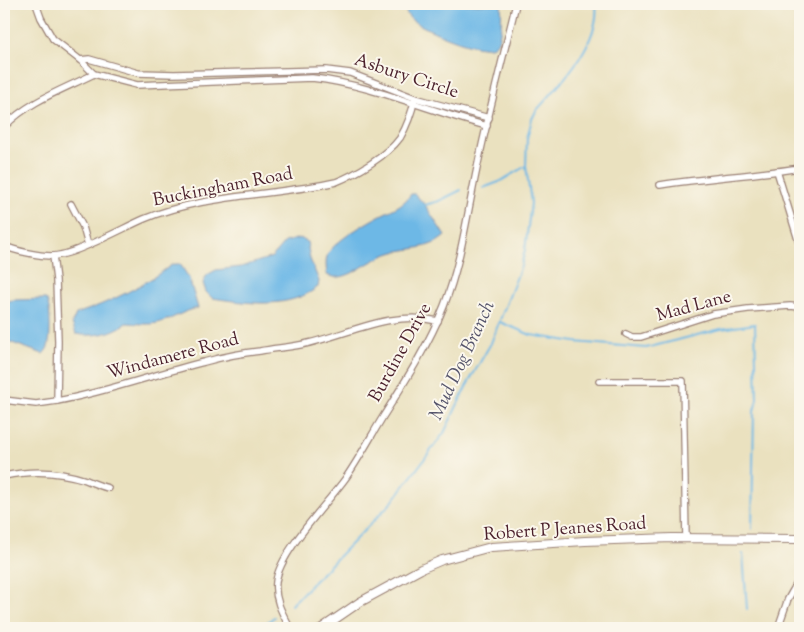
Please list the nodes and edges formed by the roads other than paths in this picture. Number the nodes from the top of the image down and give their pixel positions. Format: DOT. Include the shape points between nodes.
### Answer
graph roads {
  1 [pos="36,4"];
  2 [pos="516,4"];
  3 [pos="80,60"];
  4 [pos="275,71"];
  5 [pos="312,71"];
  6 [pos="94,74"];
  7 [pos="174,74"];
  8 [pos="312,78"];
  9 [pos="275,80"];
  10 [pos="174,83"];
  11 [pos="414,101"];
  12 [pos="489,118"];
  13 [pos="488,126"];
  14 [pos="4,127"];
  15 [pos="800,168"];
  16 [pos="777,171"];
  17 [pos="660,185"];
  18 [pos="71,204"];
  19 [pos="88,245"];
  20 [pos="4,246"];
  21 [pos="800,246"];
  22 [pos="53,256"];
  23 [pos="800,307"];
  24 [pos="438,321"];
  25 [pos="626,334"];
  26 [pos="599,381"];
  27 [pos="4,400"];
  28 [pos="57,401"];
  29 [pos="4,476"];
  30 [pos="108,488"];
  31 [pos="686,538"];
  32 [pos="800,540"];
  33 [pos="800,578"];
  34 [pos="290,628"];
  35 [pos="322,628"];
  36 [pos="778,628"];
  1 -- 3 [label="street, Asbury Circle" via="40,18 53,39"];
  2 -- 12 [label="street, Burdine Drive"];
  3 -- 6 [label="street, Asbury Circle"];
  3 -- 7 [label="street, Asbury Circle" via="89,59 138,73"];
  4 -- 5 [label="street, Asbury Circle"];
  4 -- 7 [label="street, Asbury Circle"];
  4 -- 9 [label="street"];
  5 -- 8 [label="street"];
  5 -- 11 [label="street, Asbury Circle" via="350,73"];
  6 -- 10 [label="street, Asbury Circle" via="137,85"];
  6 -- 14 [label="street" via="42,97"];
  7 -- 10 [label="street"];
  8 -- 9 [label="street, Asbury Circle"];
  8 -- 11 [label="street, Asbury Circle" via="337,81"];
  9 -- 10 [label="street, Asbury Circle"];
  11 -- 12 [label="street, Asbury Circle"];
  11 -- 13 [label="street, Asbury Circle" via="452,117"];
  11 -- 19 [label="street, Buckingham Road" via="399,139 374,161 348,177 171,210"];
  12 -- 13 [label="street, Burdine Drive"];
  13 -- 24 [label="street, Burdine Drive" via="454,276"];
  15 -- 16 [label="street"];
  16 -- 17 [label="street"];
  16 -- 21 [label="street"];
  18 -- 19 [label="street"];
  19 -- 22 [label="street, Buckingham Road"];
  20 -- 22 [label="street, Buckingham Road"];
  22 -- 28 [label="street" via="58,341"];
  23 -- 25 [label="street, Mad Lane" via="725,312 641,337"];
  24 -- 28 [label="street, Windamere Road" via="406,317 384,321 306,344 230,356"];
  24 -- 34 [label="street, Burdine Drive" via="414,367 346,478 279,568 275,595"];
  26 -- 31 [label="street" via="683,381"];
  27 -- 28 [label="street, Windamere Road" via="36,404"];
  29 -- 30 [label="street" via="51,472"];
  31 -- 32 [label="street, Robert P Jeanes Road"];
  31 -- 35 [label="street, Robert P Jeanes Road" via="491,547 421,569 360,602"];
  33 -- 36 [label="street"];
}
